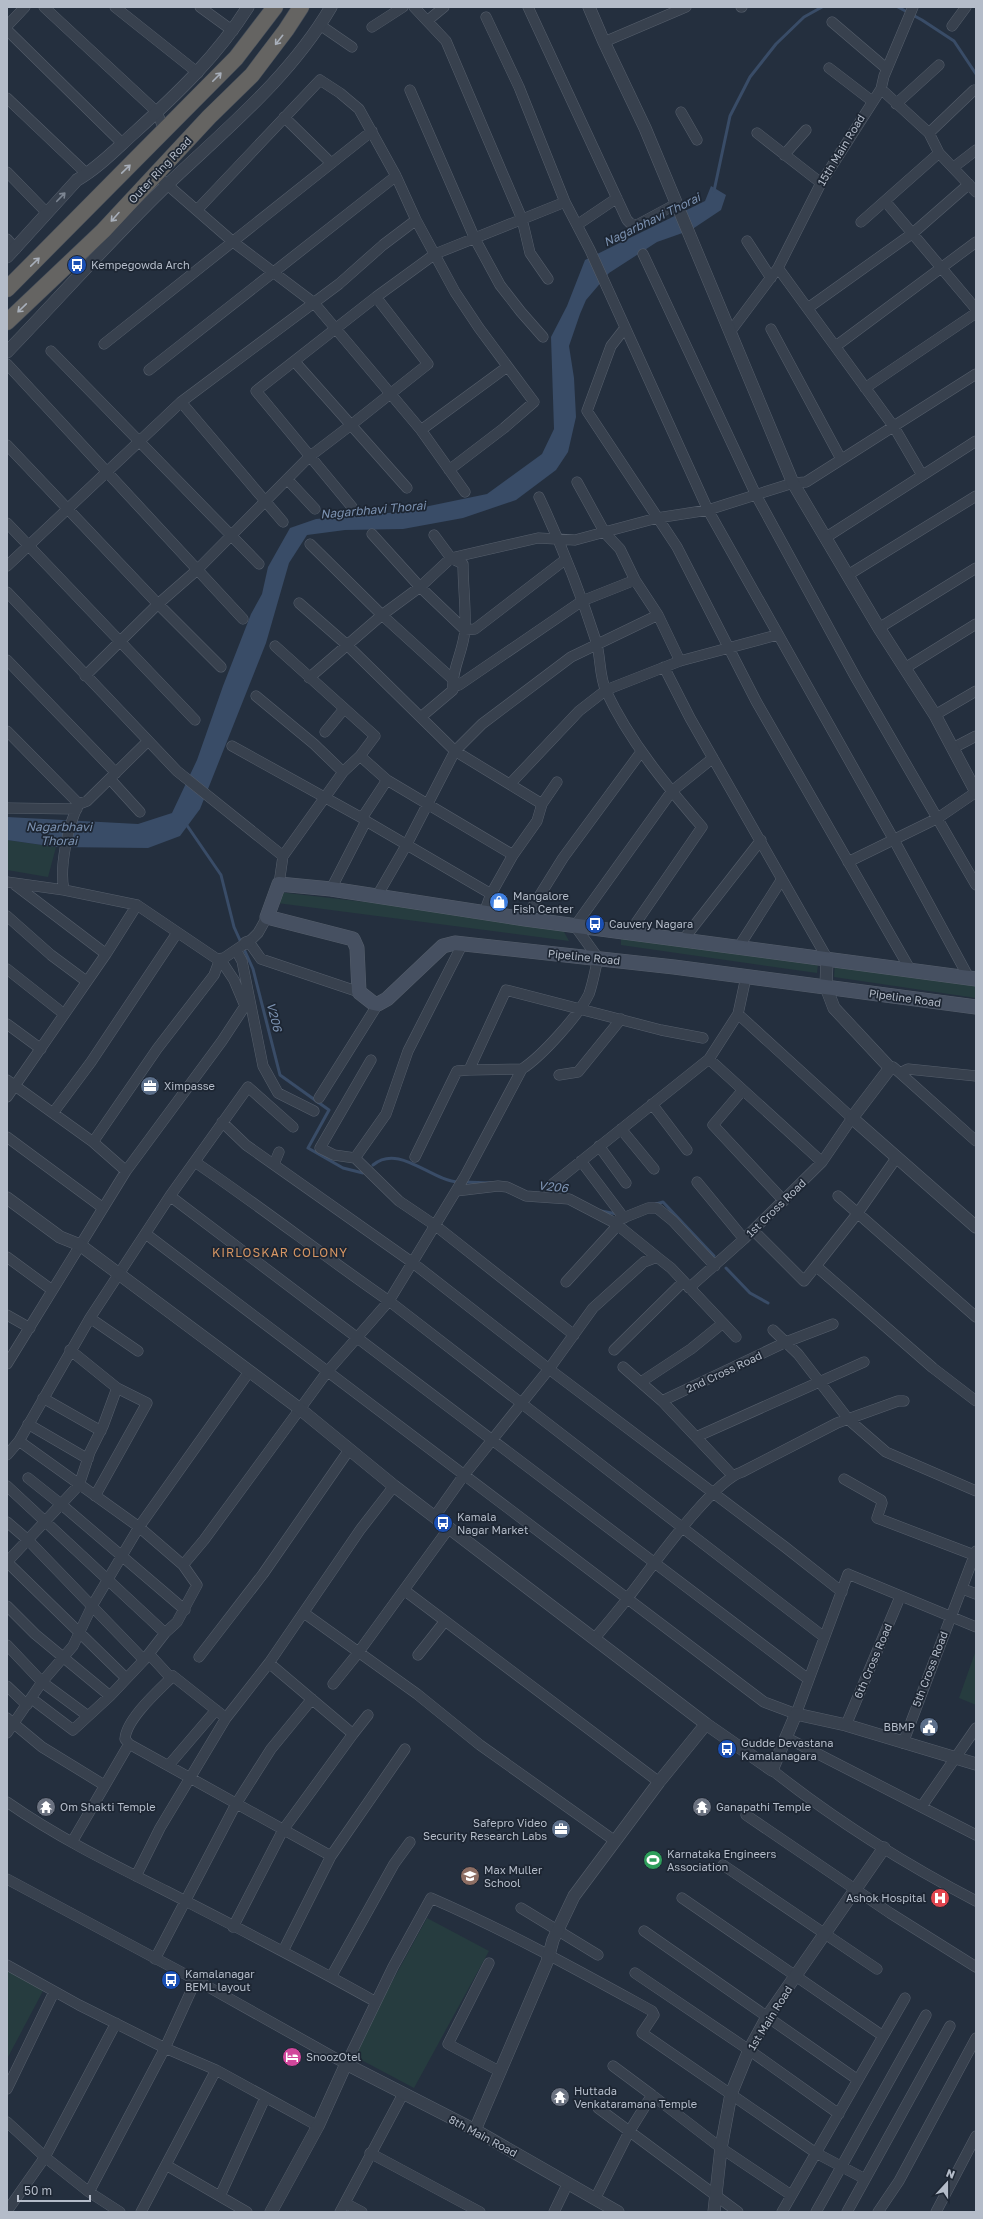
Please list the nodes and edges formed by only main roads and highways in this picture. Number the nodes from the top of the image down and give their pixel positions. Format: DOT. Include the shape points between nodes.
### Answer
graph roads {
  1 [pos="275,7"];
  2 [pos="301,7"];
  3 [pos="7,289"];
  4 [pos="7,322"];
  5 [pos="972,978"];
  6 [pos="976,1007"];
  3 -- 1 [label="highway, one-way" via="236,58"];
  2 -- 4 [label="highway, Outer Ring Road, one-way" via="252,75 103,231"];
  5 -- 6 [label="main road, Pipeline Road" via="525,919 331,888 279,884 267,917 353,939 357,948 359,992 378,1004 387,999 443,946 463,943"];
}
